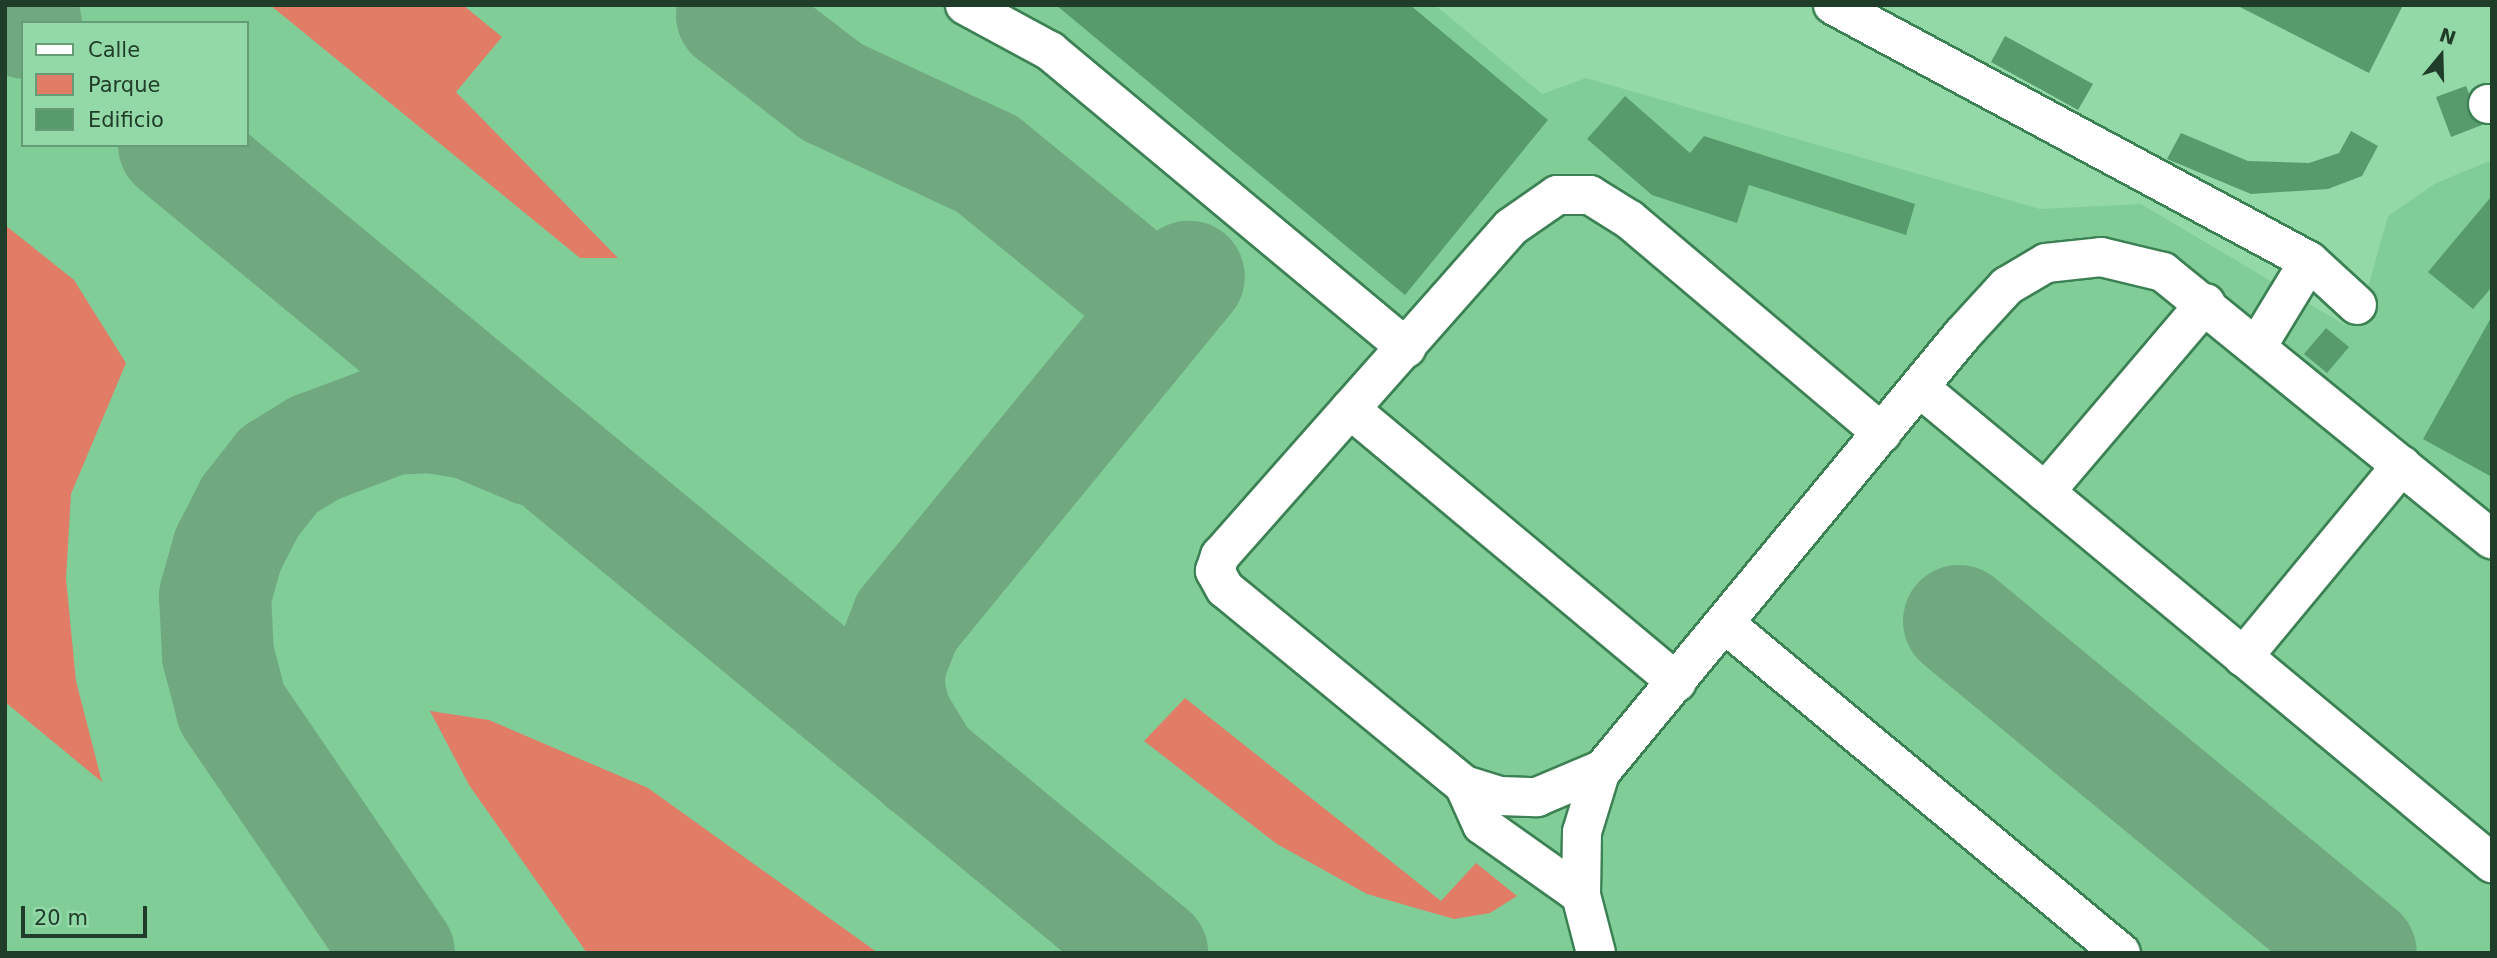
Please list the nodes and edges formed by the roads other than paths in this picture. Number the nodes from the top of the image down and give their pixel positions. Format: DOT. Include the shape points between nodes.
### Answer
graph roads {
  1 [pos="965,5"];
  2 [pos="1833,5"];
  3 [pos="2309,261"];
  4 [pos="2206,303"];
  5 [pos="2357,304"];
  6 [pos="2258,345"];
  7 [pos="1407,348"];
  8 [pos="1920,388"];
  9 [pos="1350,409"];
  10 [pos="1882,433"];
  11 [pos="2402,465"];
  12 [pos="2045,492"];
  13 [pos="2492,539"];
  14 [pos="1724,623"];
  15 [pos="2243,657"];
  16 [pos="1677,681"];
  17 [pos="1601,770"];
  18 [pos="1464,785"];
  19 [pos="2492,863"];
  20 [pos="1581,895"];
  21 [pos="1596,953"];
  22 [pos="2121,953"];
  1 -- 7 [label="lane" via="1050,51"];
  2 -- 3 [label="lane"];
  3 -- 5 [label="lane"];
  3 -- 6 [label="lane"];
  4 -- 6 [label="lane"];
  4 -- 8 [label="lane" via="2163,272 2130,260 2046,263 2007,286"];
  4 -- 12 [label="lane"];
  6 -- 11 [label="lane"];
  7 -- 9 [label="lane"];
  7 -- 10 [label="lane" via="1511,227 1557,195 1590,195 1630,220"];
  8 -- 10 [label="lane"];
  8 -- 12 [label="lane"];
  9 -- 16 [label="lane"];
  9 -- 18 [label="lane" via="1220,556 1217,578"];
  10 -- 14 [label="lane"];
  11 -- 13 [label="lane"];
  11 -- 15 [label="lane"];
  12 -- 15 [label="lane"];
  14 -- 16 [label="lane"];
  14 -- 22 [label="lane"];
  15 -- 19 [label="lane"];
  16 -- 17 [label="lane"];
  17 -- 18 [label="lane" via="1537,797 1500,796"];
  17 -- 20 [label="lane" via="1582,832"];
  18 -- 20 [label="lane" via="1482,825"];
  20 -- 21 [label="lane"];
}
